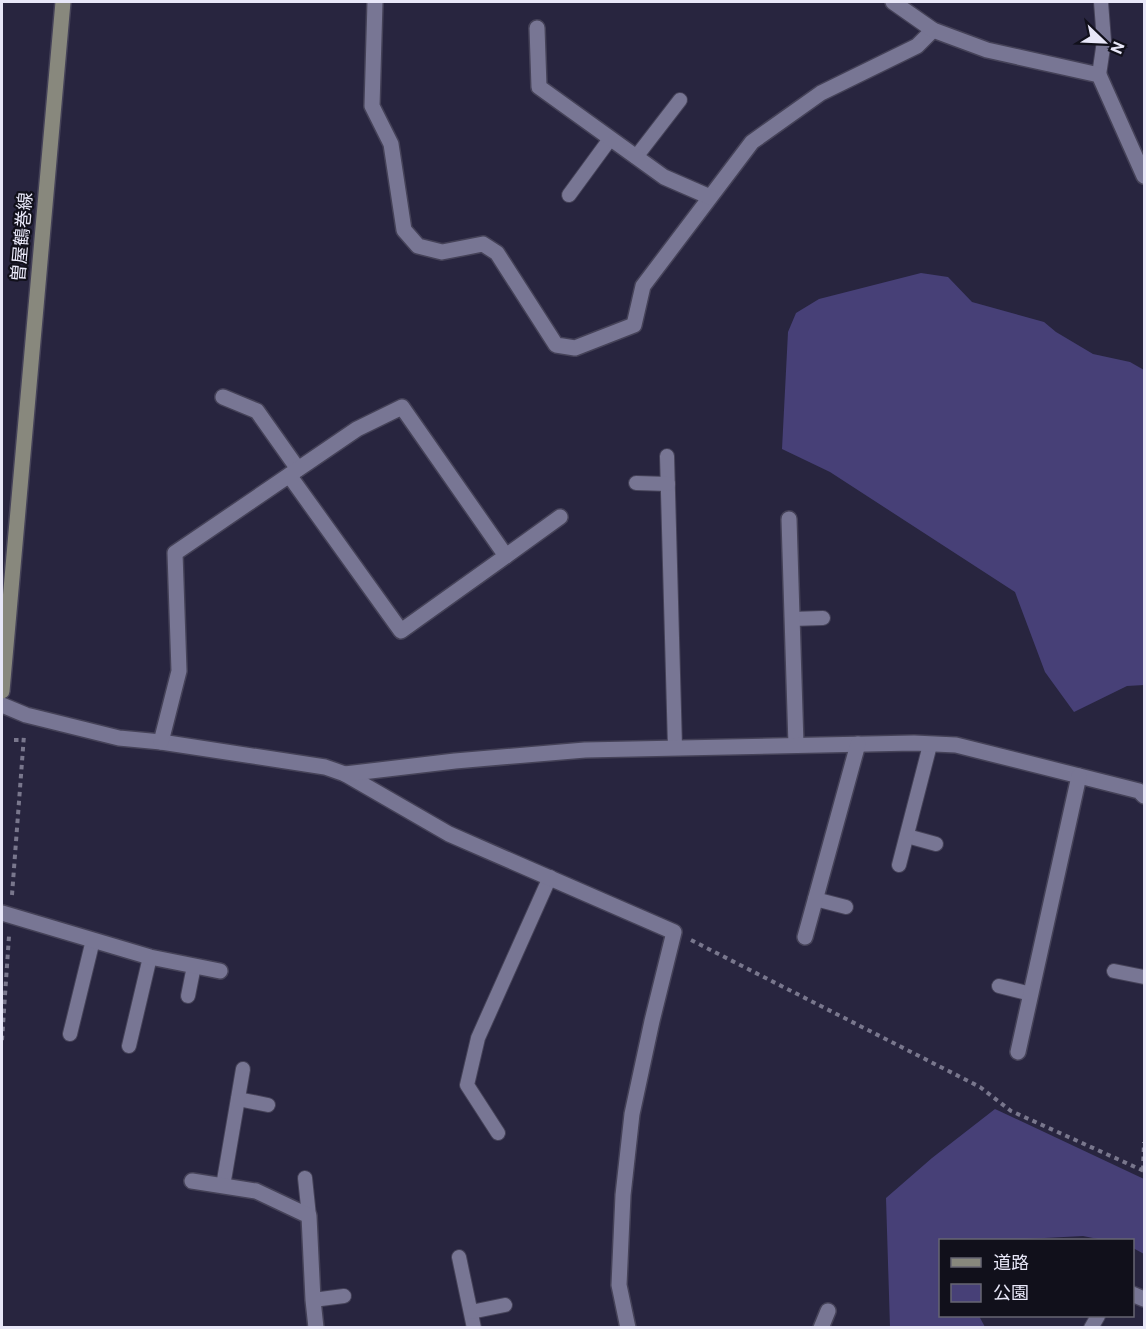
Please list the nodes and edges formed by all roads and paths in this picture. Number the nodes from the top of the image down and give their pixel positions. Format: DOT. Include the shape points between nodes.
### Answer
graph roads {
  1 [pos="63,2"];
  2 [pos="375,2"];
  3 [pos="893,2"];
  4 [pos="1101,2"];
  5 [pos="537,28"];
  6 [pos="933,30"];
  7 [pos="1099,75"];
  8 [pos="680,100"];
  9 [pos="610,139"];
  10 [pos="636,158"];
  11 [pos="1144,176"];
  12 [pos="569,195"];
  13 [pos="710,197"];
  14 [pos="223,397"];
  15 [pos="667,456"];
  16 [pos="293,472"];
  17 [pos="636,483"];
  18 [pos="668,484"];
  19 [pos="560,517"];
  20 [pos="789,519"];
  21 [pos="506,556"];
  22 [pos="823,618"];
  23 [pos="792,619"];
  24 [pos="2,691"];
  25 [pos="2,705"];
  26 [pos="25,732"];
  27 [pos="14,740"];
  28 [pos="24,740"];
  29 [pos="161,742"];
  30 [pos="858,744"];
  31 [pos="796,745"];
  32 [pos="930,745"];
  33 [pos="675,747"];
  34 [pos="345,774"];
  35 [pos="1079,776"];
  36 [pos="1144,796"];
  37 [pos="907,836"];
  38 [pos="936,844"];
  39 [pos="899,865"];
  40 [pos="550,877"];
  41 [pos="815,899"];
  42 [pos="846,907"];
  43 [pos="6,914"];
  44 [pos="674,932"];
  45 [pos="805,937"];
  46 [pos="93,940"];
  47 [pos="150,957"];
  48 [pos="194,966"];
  49 [pos="1114,970"];
  50 [pos="220,971"];
  51 [pos="1144,977"];
  52 [pos="999,987"];
  53 [pos="1031,994"];
  54 [pos="188,996"];
  55 [pos="70,1034"];
  56 [pos="2,1040"];
  57 [pos="129,1046"];
  58 [pos="1018,1052"];
  59 [pos="243,1069"];
  60 [pos="238,1099"];
  61 [pos="268,1105"];
  62 [pos="498,1133"];
  63 [pos="1144,1142"];
  64 [pos="1144,1170"];
  65 [pos="305,1178"];
  66 [pos="192,1181"];
  67 [pos="223,1186"];
  68 [pos="309,1216"];
  69 [pos="459,1257"];
  70 [pos="344,1296"];
  71 [pos="313,1300"];
  72 [pos="505,1305"];
  73 [pos="828,1311"];
  74 [pos="471,1312"];
  75 [pos="316,1328"];
  76 [pos="474,1328"];
  77 [pos="628,1328"];
  78 [pos="821,1328"];
  1 -- 24 [label="main road, 曽屋鶴巻線"];
  2 -- 13 [label="street" via="372,106 392,144 404,230 418,246 442,252 483,244 497,253 556,345 574,348 634,325 643,286"];
  3 -- 6 [label="street"];
  4 -- 7 [label="lane" via="1104,41"];
  5 -- 9 [label="street" via="539,87"];
  6 -- 7 [label="street" via="987,50"];
  6 -- 13 [label="street" via="917,46 821,93 752,142"];
  7 -- 11 [label="street"];
  8 -- 10 [label="lane"];
  9 -- 10 [label="street"];
  9 -- 12 [label="lane"];
  10 -- 13 [label="street" via="664,177"];
  14 -- 16 [label="street" via="257,411"];
  15 -- 18 [label="lane"];
  16 -- 21 [label="street" via="357,429 402,408"];
  16 -- 21 [label="street" via="401,631"];
  16 -- 29 [label="street" via="175,553 179,671"];
  17 -- 18 [label="lane"];
  18 -- 33 [label="lane"];
  19 -- 21 [label="street"];
  20 -- 23 [label="street"];
  22 -- 23 [label="lane"];
  23 -- 31 [label="street"];
  25 -- 29 [label="street" via="26,715 119,738"];
  26 -- 28 [label="path"];
  27 -- 28 [label="path"];
  28 -- 43 [label="path"];
  29 -- 34 [label="street" via="325,767"];
  30 -- 31 [label="street"];
  30 -- 32 [label="street"];
  30 -- 41 [label="street"];
  31 -- 33 [label="street"];
  32 -- 35 [label="street" via="956,745"];
  32 -- 37 [label="lane"];
  33 -- 34 [label="street" via="585,750"];
  34 -- 40 [label="street" via="449,834"];
  35 -- 36 [label="street" via="1139,791"];
  35 -- 53 [label="street"];
  37 -- 38 [label="lane"];
  37 -- 39 [label="lane"];
  40 -- 44 [label="street"];
  40 -- 62 [label="lane" via="478,1038 467,1086"];
  41 -- 42 [label="lane"];
  41 -- 45 [label="street"];
  43 -- 46 [label="street"];
  43 -- 56 [label="path"];
  44 -- 64 [label="path" via="980,1086 1011,1111"];
  44 -- 77 [label="street" via="632,1114 618,1285"];
  46 -- 47 [label="street"];
  46 -- 55 [label="lane"];
  47 -- 48 [label="street"];
  47 -- 57 [label="lane"];
  48 -- 50 [label="street"];
  48 -- 54 [label="lane"];
  49 -- 51 [label="lane"];
  52 -- 53 [label="lane"];
  53 -- 58 [label="street"];
  59 -- 60 [label="lane"];
  60 -- 61 [label="lane"];
  60 -- 67 [label="lane"];
  63 -- 64 [label="path"];
  65 -- 68 [label="lane"];
  66 -- 67 [label="street"];
  67 -- 68 [label="street" via="256,1191"];
  68 -- 71 [label="street"];
  69 -- 74 [label="lane"];
  70 -- 71 [label="lane"];
  71 -- 75 [label="street"];
  72 -- 74 [label="lane"];
  73 -- 78 [label="street"];
  74 -- 76 [label="lane"];
}
